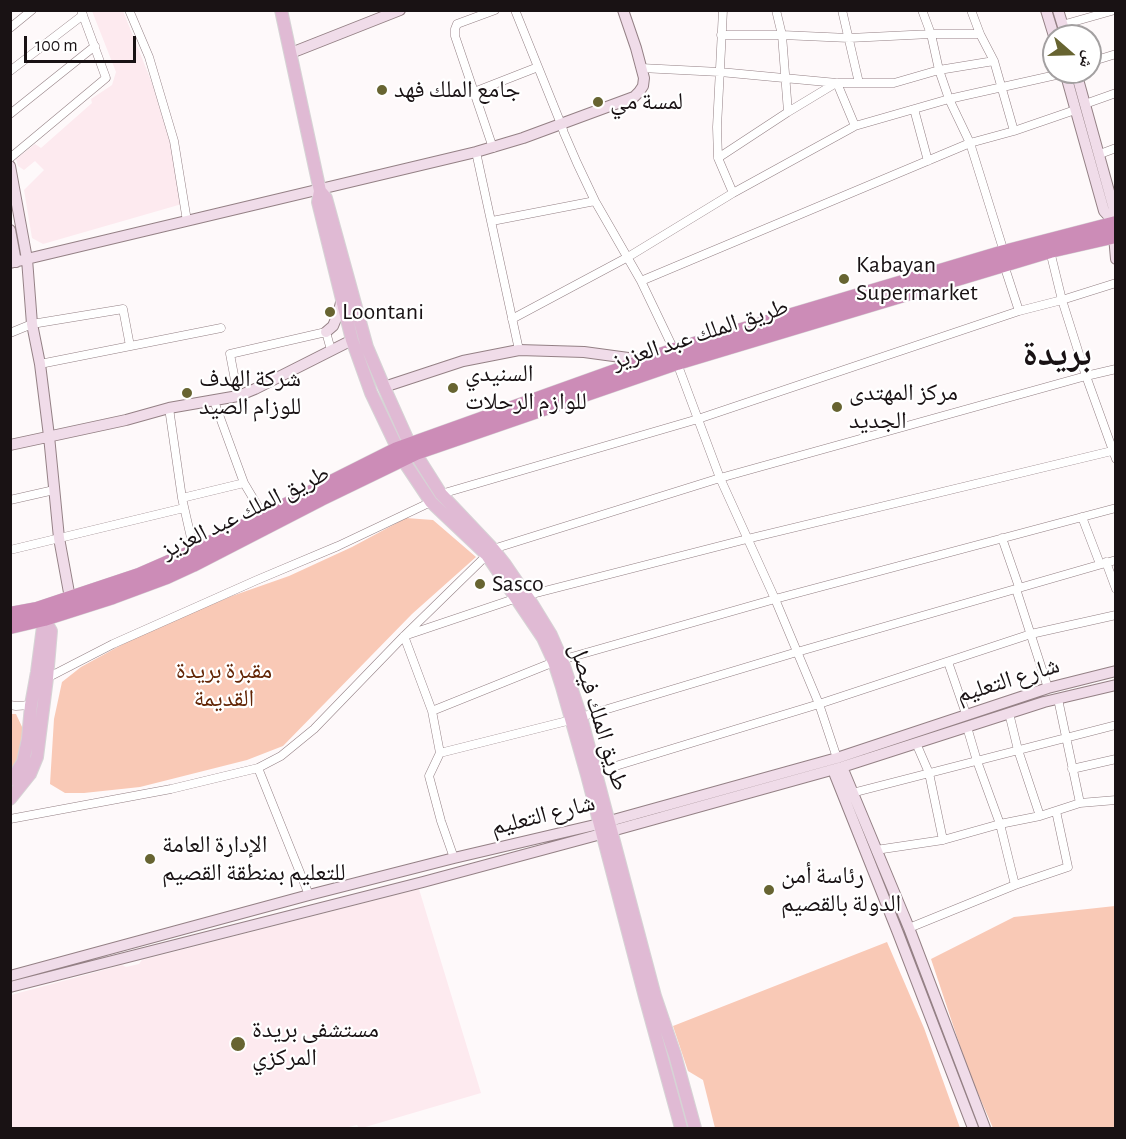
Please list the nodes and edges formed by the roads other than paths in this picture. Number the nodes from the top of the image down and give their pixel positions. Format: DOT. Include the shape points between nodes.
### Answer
graph roads {
  1 [pos="32,10"];
  2 [pos="129,10"];
  3 [pos="281,10"];
  4 [pos="400,10"];
  5 [pos="495,10"];
  6 [pos="515,10"];
  7 [pos="623,10"];
  8 [pos="723,10"];
  9 [pos="776,10"];
  10 [pos="842,10"];
  11 [pos="922,10"];
  12 [pos="971,10"];
  13 [pos="1112,11"];
  14 [pos="82,13"];
  15 [pos="1079,24"];
  16 [pos="10,28"];
  17 [pos="931,34"];
  18 [pos="980,34"];
  19 [pos="721,35"];
  20 [pos="782,35"];
  21 [pos="849,38"];
  22 [pos="94,46"];
  23 [pos="291,53"];
  24 [pos="994,61"];
  25 [pos="538,67"];
  26 [pos="641,68"];
  27 [pos="939,70"];
  28 [pos="10,71"];
  29 [pos="720,72"];
  30 [pos="786,78"];
  31 [pos="1042,78"];
  32 [pos="837,82"];
  33 [pos="859,82"];
  34 [pos="1071,84"];
  35 [pos="1075,84"];
  36 [pos="1001,86"];
  37 [pos="474,92"];
  38 [pos="1116,93"];
  39 [pos="950,99"];
  40 [pos="1085,104"];
  41 [pos="914,109"];
  42 [pos="1075,110"];
  43 [pos="788,112"];
  44 [pos="10,114"];
  45 [pos="561,124"];
  46 [pos="855,126"];
  47 [pos="1014,131"];
  48 [pos="970,143"];
  49 [pos="493,147"];
  50 [pos="1116,148"];
  51 [pos="476,152"];
  52 [pos="1100,154"];
  53 [pos="10,158"];
  54 [pos="718,158"];
  55 [pos="928,161"];
  56 [pos="10,166"];
  57 [pos="320,190"];
  58 [pos="733,193"];
  59 [pos="595,201"];
  60 [pos="187,221"];
  61 [pos="492,221"];
  62 [pos="10,230"];
  63 [pos="1115,231"];
  64 [pos="1050,251"];
  65 [pos="628,257"];
  66 [pos="1004,258"];
  67 [pos="27,259"];
  68 [pos="1116,259"];
  69 [pos="13,263"];
  70 [pos="641,281"];
  71 [pos="1116,283"];
  72 [pos="342,298"];
  73 [pos="1062,300"];
  74 [pos="1019,311"];
  75 [pos="512,319"];
  76 [pos="32,324"];
  77 [pos="221,328"];
  78 [pos="326,332"];
  79 [pos="10,333"];
  80 [pos="352,340"];
  81 [pos="130,346"];
  82 [pos="331,350"];
  83 [pos="519,350"];
  84 [pos="676,357"];
  85 [pos="643,361"];
  86 [pos="40,364"];
  87 [pos="1116,369"];
  88 [pos="1086,376"];
  89 [pos="384,387"];
  90 [pos="238,396"];
  91 [pos="214,400"];
  92 [pos="169,408"];
  93 [pos="698,419"];
  94 [pos="49,436"];
  95 [pos="10,445"];
  96 [pos="406,452"];
  97 [pos="1115,454"];
  98 [pos="720,478"];
  99 [pos="244,483"];
  100 [pos="54,490"];
  101 [pos="182,498"];
  102 [pos="436,498"];
  103 [pos="10,500"];
  104 [pos="184,508"];
  105 [pos="1116,508"];
  106 [pos="263,515"];
  107 [pos="1082,517"];
  108 [pos="59,538"];
  109 [pos="1002,538"];
  110 [pos="747,539"];
  111 [pos="10,550"];
  112 [pos="194,551"];
  113 [pos="490,552"];
  114 [pos="1116,560"];
  115 [pos="1103,563"];
  116 [pos="1017,588"];
  117 [pos="1116,588"];
  118 [pos="521,597"];
  119 [pos="70,598"];
  120 [pos="775,599"];
  121 [pos="10,614"];
  122 [pos="1116,615"];
  123 [pos="44,619"];
  124 [pos="10,627"];
  125 [pos="1031,634"];
  126 [pos="404,636"];
  127 [pos="797,652"];
  128 [pos="558,661"];
  129 [pos="948,662"];
  130 [pos="1116,671"];
  131 [pos="48,678"];
  132 [pos="1116,685"];
  133 [pos="1048,688"];
  134 [pos="1058,699"];
  135 [pos="819,704"];
  136 [pos="10,705"];
  137 [pos="31,705"];
  138 [pos="432,711"];
  139 [pos="1009,713"];
  140 [pos="966,714"];
  141 [pos="576,719"];
  142 [pos="1116,725"];
  143 [pos="967,727"];
  144 [pos="1066,737"];
  145 [pos="916,743"];
  146 [pos="1018,750"];
  147 [pos="440,753"];
  148 [pos="1116,759"];
  149 [pos="977,761"];
  150 [pos="837,765"];
  151 [pos="258,768"];
  152 [pos="1072,768"];
  153 [pos="596,772"];
  154 [pos="929,772"];
  155 [pos="10,780"];
  156 [pos="852,793"];
  157 [pos="10,799"];
  158 [pos="1116,800"];
  159 [pos="1080,803"];
  160 [pos="1056,811"];
  161 [pos="1040,816"];
  162 [pos="10,819"];
  163 [pos="1000,824"];
  164 [pos="605,828"];
  165 [pos="943,840"];
  166 [pos="876,850"];
  167 [pos="454,858"];
  168 [pos="1015,885"];
  169 [pos="309,895"];
  170 [pos="909,928"];
  171 [pos="10,976"];
  172 [pos="10,987"];
  173 [pos="681,1128"];
  174 [pos="695,1128"];
  175 [pos="973,1128"];
  176 [pos="985,1128"];
  1 -- 16 [label="street"];
  2 -- 60 [label="street" via="149,57 174,141"];
  3 -- 23 [label="main road, طريق الملك فيصل"];
  4 -- 23 [label="street"];
  5 -- 37 [label="street" via="457,24 455,29"];
  6 -- 25 [label="street"];
  7 -- 26 [label="street"];
  8 -- 19 [label="street"];
  9 -- 20 [label="street"];
  10 -- 21 [label="street"];
  11 -- 17 [label="street"];
  12 -- 18 [label="street"];
  13 -- 15 [label="street"];
  14 -- 22 [label="street"];
  14 -- 28 [label="street"];
  17 -- 18 [label="street"];
  17 -- 21 [label="street"];
  17 -- 27 [label="street"];
  18 -- 24 [label="street"];
  19 -- 20 [label="street"];
  19 -- 29 [label="street"];
  20 -- 21 [label="street"];
  20 -- 30 [label="street"];
  21 -- 33 [label="street"];
  22 -- 44 [label="street"];
  22 -- 53 [label="street" via="106,78"];
  23 -- 57 [label="main road, طريق الملك فيصل"];
  24 -- 27 [label="street"];
  24 -- 36 [label="street"];
  25 -- 37 [label="street"];
  25 -- 45 [label="street"];
  26 -- 29 [label="street"];
  26 -- 45 [label="street" via="643,86 634,97"];
  27 -- 33 [label="street" via="894,82"];
  27 -- 39 [label="street"];
  29 -- 30 [label="street"];
  29 -- 54 [label="street"];
  30 -- 32 [label="street"];
  30 -- 43 [label="street"];
  31 -- 36 [label="street"];
  32 -- 33 [label="street"];
  32 -- 43 [label="street"];
  32 -- 46 [label="street"];
  34 -- 42 [label="street"];
  35 -- 40 [label="street"];
  36 -- 39 [label="street"];
  36 -- 47 [label="street"];
  37 -- 49 [label="street"];
  38 -- 40 [label="street"];
  39 -- 41 [label="street"];
  39 -- 48 [label="street"];
  40 -- 52 [label="street"];
  41 -- 46 [label="street"];
  41 -- 55 [label="street"];
  42 -- 47 [label="street"];
  42 -- 63 [label="street" via="1104,212"];
  43 -- 54 [label="street"];
  45 -- 49 [label="street"];
  45 -- 59 [label="street"];
  46 -- 58 [label="street"];
  47 -- 48 [label="street"];
  48 -- 55 [label="street"];
  48 -- 66 [label="street"];
  49 -- 51 [label="street"];
  50 -- 52 [label="street"];
  51 -- 57 [label="street"];
  51 -- 61 [label="street"];
  52 -- 63 [label="street" via="1115,213"];
  54 -- 58 [label="street"];
  55 -- 70 [label="street"];
  56 -- 67 [label="street"];
  57 -- 60 [label="street"];
  57 -- 72 [label="main road, طريق الملك فيصل" via="318,202"];
  57 -- 89 [label="main road, طريق الملك فيصل" via="326,198 367,347"];
  58 -- 65 [label="street"];
  59 -- 61 [label="street"];
  59 -- 65 [label="street"];
  60 -- 67 [label="street"];
  61 -- 75 [label="street"];
  62 -- 69 [label="street"];
  63 -- 64 [label="highway, طريق الملك عبد العزيز"];
  63 -- 66 [label="highway, طريق الملك عبد العزيز"];
  63 -- 68 [label="street"];
  64 -- 66 [label="highway, طريق الملك عبد العزيز"];
  64 -- 73 [label="street"];
  65 -- 70 [label="street"];
  65 -- 75 [label="street"];
  66 -- 74 [label="street"];
  66 -- 84 [label="highway, طريق الملك عبد العزيز"];
  67 -- 69 [label="street"];
  67 -- 76 [label="street"];
  70 -- 84 [label="street"];
  71 -- 73 [label="street"];
  72 -- 78 [label="street" via="333,326"];
  72 -- 80 [label="main road, طريق الملك فيصل"];
  73 -- 74 [label="street"];
  73 -- 88 [label="street"];
  74 -- 93 [label="street"];
  75 -- 83 [label="street"];
  76 -- 79 [label="street"];
  76 -- 81 [label="street" via="123,309"];
  76 -- 86 [label="street"];
  77 -- 81 [label="street"];
  78 -- 82 [label="street"];
  78 -- 90 [label="street" via="230,354"];
  80 -- 82 [label="street"];
  80 -- 96 [label="main road, طريق الملك فيصل" via="371,393"];
  81 -- 86 [label="street"];
  82 -- 90 [label="street"];
  83 -- 85 [label="street" via="584,352"];
  83 -- 89 [label="street" via="463,361"];
  84 -- 85 [label="highway, طريق الملك عبد العزيز"];
  84 -- 93 [label="street"];
  84 -- 96 [label="highway, طريق الملك عبد العزيز"];
  85 -- 96 [label="highway, طريق الملك عبد العزيز"];
  86 -- 94 [label="street"];
  87 -- 88 [label="street"];
  88 -- 97 [label="street"];
  88 -- 98 [label="street"];
  89 -- 96 [label="main road, طريق الملك فيصل"];
  90 -- 91 [label="street"];
  91 -- 92 [label="street"];
  91 -- 99 [label="street"];
  92 -- 94 [label="street"];
  92 -- 101 [label="street"];
  93 -- 98 [label="street"];
  93 -- 102 [label="street"];
  94 -- 95 [label="street"];
  94 -- 100 [label="street"];
  96 -- 102 [label="main road, طريق الملك فيصل"];
  96 -- 106 [label="highway, طريق الملك عبد العزيز"];
  96 -- 123 [label="highway, طريق الملك عبد العزيز" via="193,565"];
  97 -- 110 [label="street"];
  98 -- 110 [label="street"];
  98 -- 113 [label="street"];
  99 -- 101 [label="street"];
  99 -- 106 [label="street"];
  100 -- 103 [label="street"];
  100 -- 108 [label="street"];
  101 -- 104 [label="street"];
  102 -- 113 [label="main road, طريق الملك فيصل"];
  102 -- 131 [label="street" via="338,546 113,644"];
  104 -- 108 [label="street"];
  104 -- 112 [label="street"];
  105 -- 107 [label="street"];
  106 -- 112 [label="highway, طريق الملك عبد العزيز"];
  107 -- 109 [label="street"];
  107 -- 115 [label="street"];
  108 -- 111 [label="street"];
  108 -- 119 [label="street"];
  109 -- 116 [label="street"];
  109 -- 120 [label="street"];
  110 -- 118 [label="street"];
  110 -- 120 [label="street"];
  112 -- 119 [label="highway, طريق الملك عبد العزيز"];
  113 -- 118 [label="main road, طريق الملك فيصل"];
  113 -- 126 [label="street"];
  114 -- 115 [label="street"];
  115 -- 116 [label="street"];
  115 -- 117 [label="street"];
  116 -- 125 [label="street"];
  116 -- 127 [label="street"];
  118 -- 126 [label="street"];
  118 -- 128 [label="main road, طريق الملك فيصل" via="551,635"];
  119 -- 121 [label="highway, طريق الملك عبد العزيز"];
  120 -- 127 [label="street"];
  120 -- 128 [label="street"];
  122 -- 125 [label="street"];
  123 -- 124 [label="highway, طريق الملك عبد العزيز"];
  123 -- 131 [label="main road" via="51,631"];
  123 -- 137 [label="main road"];
  125 -- 129 [label="street"];
  125 -- 133 [label="street"];
  126 -- 138 [label="street"];
  126 -- 151 [label="street" via="314,729 281,756"];
  127 -- 135 [label="street"];
  127 -- 141 [label="street"];
  128 -- 138 [label="street"];
  128 -- 141 [label="main road, طريق الملك فيصل"];
  129 -- 135 [label="street"];
  129 -- 140 [label="street"];
  130 -- 133 [label="street, شارع التعليم"];
  131 -- 157 [label="main road" via="38,757"];
  132 -- 134 [label="street, شارع التعليم"];
  133 -- 140 [label="street, شارع التعليم"];
  134 -- 139 [label="street, شارع التعليم"];
  134 -- 144 [label="street"];
  135 -- 150 [label="street"];
  135 -- 153 [label="street"];
  136 -- 137 [label="street"];
  137 -- 155 [label="main road" via="23,762"];
  138 -- 147 [label="street"];
  139 -- 143 [label="street, شارع التعليم"];
  139 -- 146 [label="street"];
  140 -- 150 [label="street, شارع التعليم"];
  141 -- 147 [label="street"];
  141 -- 153 [label="main road, طريق الملك فيصل"];
  141 -- 164 [label="main road, طريق الملك فيصل"];
  142 -- 144 [label="street"];
  143 -- 145 [label="street, شارع التعليم"];
  143 -- 149 [label="street"];
  144 -- 146 [label="street"];
  144 -- 152 [label="street"];
  145 -- 150 [label="street, شارع التعليم"];
  145 -- 154 [label="street"];
  146 -- 149 [label="street"];
  146 -- 161 [label="street"];
  147 -- 167 [label="street" via="429,776"];
  148 -- 152 [label="street"];
  149 -- 154 [label="street"];
  149 -- 163 [label="street"];
  150 -- 156 [label="street"];
  150 -- 164 [label="street, شارع التعليم"];
  150 -- 175 [label="street"];
  151 -- 162 [label="street" via="171,789"];
  151 -- 169 [label="street"];
  152 -- 159 [label="street"];
  153 -- 164 [label="main road, طريق الملك فيصل"];
  154 -- 156 [label="street"];
  154 -- 165 [label="street"];
  156 -- 166 [label="street"];
  158 -- 159 [label="street"];
  159 -- 160 [label="street"];
  160 -- 161 [label="street"];
  160 -- 168 [label="street" via="1068,867"];
  161 -- 163 [label="street"];
  163 -- 165 [label="street"];
  163 -- 168 [label="street"];
  164 -- 167 [label="street, شارع التعليم"];
  164 -- 172 [label="street, شارع التعليم" via="369,896"];
  164 -- 173 [label="main road, طريق الملك فيصل"];
  164 -- 174 [label="main road, طريق الملك فيصل"];
  165 -- 166 [label="street"];
  166 -- 170 [label="street"];
  167 -- 169 [label="street, شارع التعليم"];
  168 -- 170 [label="street"];
  169 -- 171 [label="street, شارع التعليم"];
  170 -- 176 [label="street"];
}
